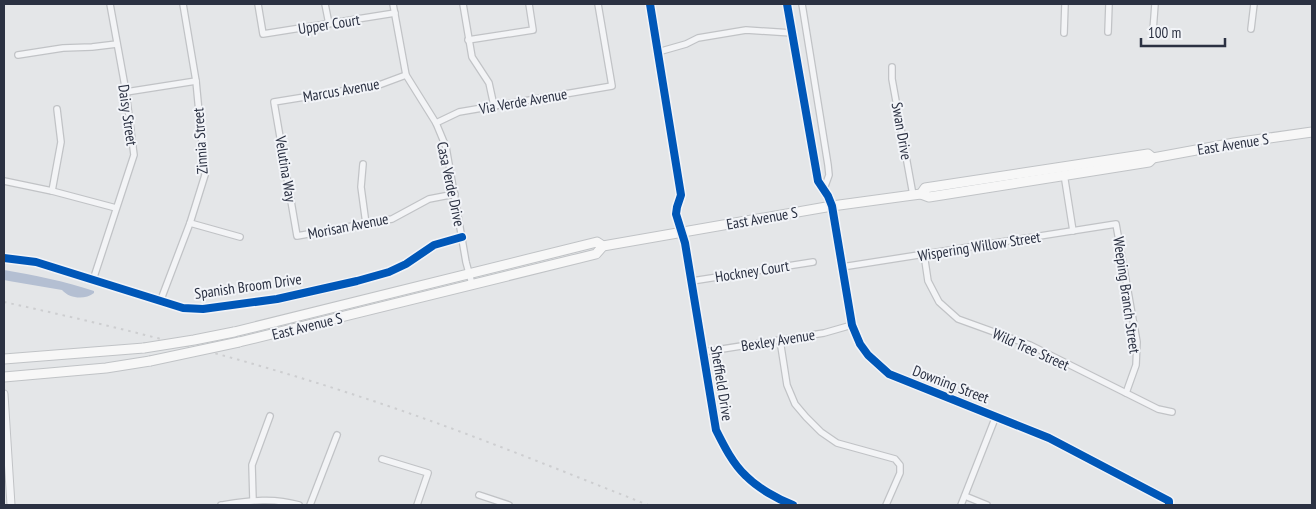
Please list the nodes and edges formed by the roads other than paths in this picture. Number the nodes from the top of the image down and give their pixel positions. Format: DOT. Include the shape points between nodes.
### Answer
graph roads {
  1 [pos="110,4"];
  2 [pos="183,4"];
  3 [pos="258,4"];
  4 [pos="325,4"];
  5 [pos="394,4"];
  6 [pos="463,4"];
  7 [pos="529,4"];
  8 [pos="598,4"];
  9 [pos="650,4"];
  10 [pos="787,4"];
  11 [pos="802,4"];
  12 [pos="1065,4"];
  13 [pos="1110,4"];
  14 [pos="1154,4"];
  15 [pos="1254,4"];
  16 [pos="395,13"];
  17 [pos="329,24"];
  18 [pos="1251,29"];
  19 [pos="1153,31"];
  20 [pos="1108,32"];
  21 [pos="792,33"];
  22 [pos="1064,33"];
  23 [pos="468,40"];
  24 [pos="117,44"];
  25 [pos="658,52"];
  26 [pos="18,55"];
  27 [pos="892,67"];
  28 [pos="406,75"];
  29 [pos="196,81"];
  30 [pos="126,92"];
  31 [pos="274,102"];
  32 [pos="494,106"];
  33 [pos="58,109"];
  34 [pos="436,123"];
  35 [pos="1312,132"];
  36 [pos="1153,158"];
  37 [pos="1104,161"];
  38 [pos="363,164"];
  39 [pos="1063,176"];
  40 [pos="4,181"];
  41 [pos="824,190"];
  42 [pos="52,191"];
  43 [pos="455,194"];
  44 [pos="917,194"];
  45 [pos="832,206"];
  46 [pos="116,208"];
  47 [pos="190,223"];
  48 [pos="366,224"];
  49 [pos="1116,224"];
  50 [pos="681,231"];
  51 [pos="1073,231"];
  52 [pos="297,236"];
  53 [pos="240,237"];
  54 [pos="462,238"];
  55 [pos="603,246"];
  56 [pos="924,254"];
  57 [pos="4,258"];
  58 [pos="813,262"];
  59 [pos="842,267"];
  60 [pos="468,273"];
  61 [pos="93,280"];
  62 [pos="692,281"];
  63 [pos="472,284"];
  64 [pos="160,302"];
  65 [pos="852,325"];
  66 [pos="780,340"];
  67 [pos="703,352"];
  68 [pos="4,359"];
  69 [pos="4,377"];
  70 [pos="4,394"];
  71 [pos="1126,394"];
  72 [pos="1172,412"];
  73 [pos="270,416"];
  74 [pos="996,416"];
  75 [pos="337,435"];
  76 [pos="382,459"];
  77 [pos="479,494"];
  78 [pos="965,496"];
  79 [pos="253,500"];
  80 [pos="1169,503"];
  81 [pos="11,505"];
  82 [pos="221,505"];
  83 [pos="299,505"];
  84 [pos="310,505"];
  85 [pos="417,505"];
  86 [pos="509,505"];
  87 [pos="793,505"];
  88 [pos="886,505"];
  89 [pos="961,505"];
  90 [pos="987,505"];
  1 -- 24 [label="street, Daisy Street"];
  2 -- 29 [label="street, Zinnia Street"];
  3 -- 17 [label="street, Upper Court" via="263,34"];
  4 -- 17 [label="street"];
  5 -- 16 [label="street, Casa Verde Drive"];
  6 -- 23 [label="street"];
  7 -- 23 [label="street" via="533,30"];
  8 -- 32 [label="street, Via Verde Avenue" via="612,86"];
  9 -- 25 [label="street, Sheffield Drive"];
  10 -- 21 [label="street, Downing Street"];
  11 -- 41 [label="street" via="828,164 829,174"];
  12 -- 22 [label="street"];
  13 -- 20 [label="street"];
  14 -- 19 [label="street"];
  15 -- 18 [label="street"];
  16 -- 17 [label="street, Upper Court"];
  16 -- 28 [label="street, Casa Verde Drive"];
  21 -- 25 [label="street" via="746,30 698,38"];
  21 -- 41 [label="street, Downing Street" via="818,182"];
  23 -- 32 [label="street" via="472,56 489,83"];
  24 -- 26 [label="street"];
  24 -- 30 [label="street, Daisy Street"];
  25 -- 50 [label="street, Sheffield Drive" via="681,195 676,214"];
  27 -- 44 [label="street, Swan Drive"];
  28 -- 31 [label="street, Marcus Avenue" via="379,85"];
  28 -- 34 [label="street, Casa Verde Drive"];
  29 -- 30 [label="street"];
  29 -- 47 [label="street, Zinnia Street" via="205,175"];
  30 -- 46 [label="street, Daisy Street" via="134,156"];
  31 -- 52 [label="street, Velutina Way"];
  32 -- 34 [label="street, Via Verde Avenue" via="459,112"];
  33 -- 42 [label="street" via="61,142"];
  34 -- 43 [label="street, Casa Verde Drive" via="446,148"];
  35 -- 36 [label="main road, East Avenue S"];
  36 -- 37 [label="main road, East Avenue S" via="1148,154"];
  36 -- 39 [label="main road, East Avenue S" via="1148,162"];
  37 -- 39 [label="street" via="1095,167 1065,172"];
  37 -- 44 [label="main road, East Avenue S" via="925,188"];
  38 -- 48 [label="street" via="361,187"];
  39 -- 44 [label="main road, East Avenue S" via="929,197"];
  39 -- 51 [label="street"];
  40 -- 42 [label="street"];
  41 -- 45 [label="street, Downing Street"];
  42 -- 46 [label="street"];
  43 -- 48 [label="street, Morisan Avenue" via="429,199 392,219"];
  43 -- 54 [label="street, Casa Verde Drive"];
  44 -- 45 [label="main road, East Avenue S"];
  45 -- 50 [label="main road, East Avenue S"];
  45 -- 59 [label="street, Downing Street"];
  46 -- 61 [label="street, Daisy Street"];
  47 -- 53 [label="street"];
  47 -- 64 [label="street, Zinnia Street"];
  48 -- 52 [label="street, Morisan Avenue"];
  49 -- 51 [label="street, Wispering Willow Street"];
  49 -- 71 [label="street, Weeping Branch Street" via="1137,342 1136,365"];
  50 -- 55 [label="main road, East Avenue S"];
  50 -- 62 [label="street, Sheffield Drive"];
  51 -- 56 [label="street, Wispering Willow Street"];
  54 -- 60 [label="street, Casa Verde Drive"];
  54 -- 64 [label="street, Spanish Broom Drive" via="434,245 389,272 277,299 203,309"];
  55 -- 60 [label="main road, East Avenue S" via="596,242"];
  55 -- 63 [label="main road, East Avenue S" via="596,254"];
  56 -- 59 [label="street, Wispering Willow Street"];
  56 -- 71 [label="street, Wild Tree Street" via="928,281 939,302 958,319 1030,346"];
  57 -- 61 [label="street, Spanish Broom Drive" via="36,262"];
  58 -- 62 [label="street, Hockney Court"];
  59 -- 65 [label="street, Downing Street"];
  60 -- 63 [label="street, Casa Verde Drive"];
  60 -- 68 [label="main road, East Avenue S, bridge" via="194,340 144,348"];
  61 -- 64 [label="street, Spanish Broom Drive"];
  62 -- 67 [label="street, Sheffield Drive"];
  63 -- 69 [label="main road, East Avenue S, bridge" via="150,361"];
  65 -- 66 [label="street, Bexley Avenue"];
  65 -- 74 [label="street, Downing Street" via="868,355 889,374"];
  66 -- 67 [label="street, Bexley Avenue"];
  66 -- 88 [label="street" via="790,392 795,404 816,427 837,443 895,459 900,465 900,473"];
  67 -- 87 [label="street, Sheffield Drive" via="716,430 726,450 745,476"];
  70 -- 81 [label="street"];
  71 -- 72 [label="street, Wild Tree Street"];
  73 -- 79 [label="street" via="252,465"];
  74 -- 78 [label="street"];
  74 -- 80 [label="street, Downing Street" via="1049,438"];
  75 -- 84 [label="street"];
  76 -- 85 [label="street" via="428,473"];
  77 -- 86 [label="street"];
  78 -- 89 [label="street"];
  78 -- 90 [label="street"];
  79 -- 82 [label="street"];
  79 -- 83 [label="street" via="282,500"];
}
